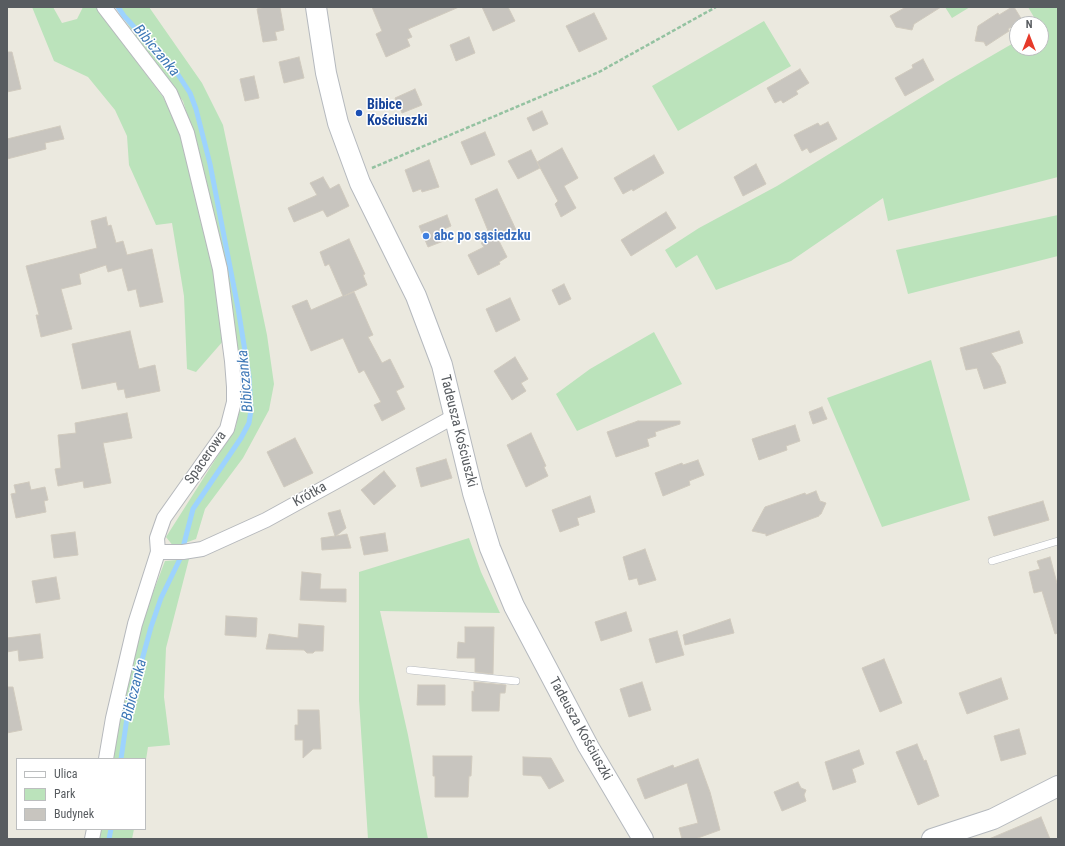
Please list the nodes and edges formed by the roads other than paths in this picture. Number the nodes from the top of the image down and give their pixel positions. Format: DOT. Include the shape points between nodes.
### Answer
graph roads {
  1 [pos="104,7"];
  2 [pos="316,7"];
  3 [pos="455,416"];
  4 [pos="1058,542"];
  5 [pos="158,552"];
  6 [pos="992,561"];
  7 [pos="410,670"];
  8 [pos="516,681"];
  9 [pos="106,758"];
  10 [pos="1058,786"];
  11 [pos="642,839"];
  12 [pos="932,839"];
  1 -- 5 [label="street, Spacerowa" via="170,93 187,133 220,270 232,361 234,402 227,429 164,518 157,538"];
  2 -- 3 [label="street, Tadeusza Kościuszki" via="326,73 335,111 357,175 419,303 442,364"];
  3 -- 5 [label="street, Krótka" via="266,520 202,549"];
  3 -- 11 [label="street, Tadeusza Kościuszki" via="473,493 490,548 514,606 588,746"];
  4 -- 6 [label="lane"];
  5 -- 9 [label="street, Spacerowa" via="135,624"];
  7 -- 8 [label="lane"];
  10 -- 12 [label="street" via="993,818"];
}
